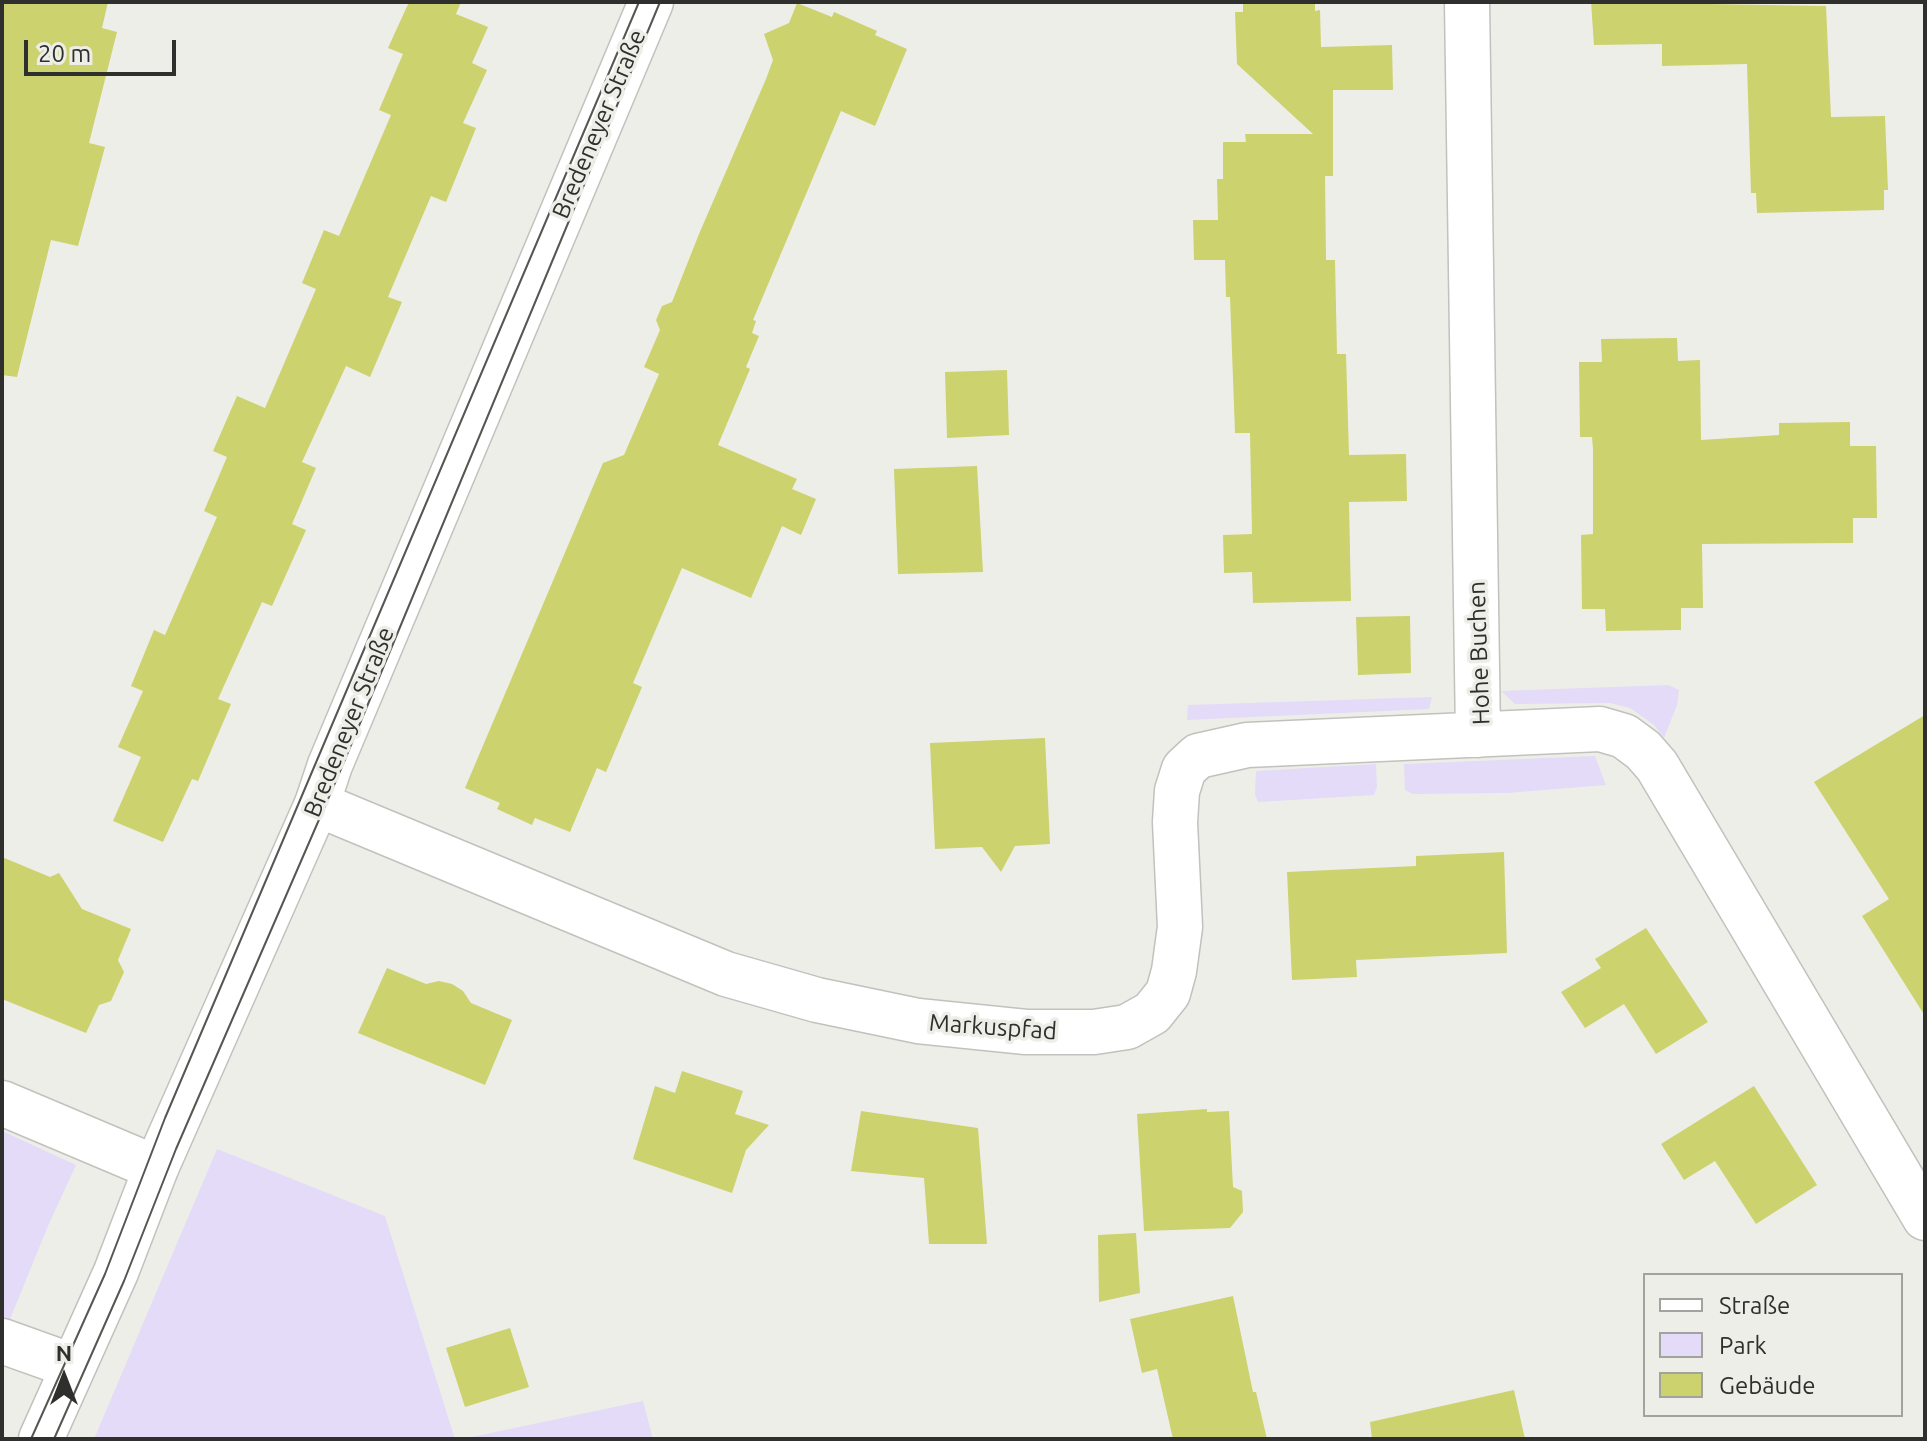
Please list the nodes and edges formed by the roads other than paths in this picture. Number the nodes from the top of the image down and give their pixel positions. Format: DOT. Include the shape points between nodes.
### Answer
graph roads {
  1 [pos="651,2"];
  2 [pos="1467,2"];
  3 [pos="1478,735"];
  4 [pos="317,804"];
  5 [pos="2,1103"];
  6 [pos="156,1168"];
  7 [pos="1925,1218"];
  8 [pos="2,1341"];
  9 [pos="72,1366"];
  10 [pos="41,1439"];
  1 -- 4 [label="street, Bredeneyer Straße"];
  2 -- 3 [label="street, Hohe Buchen"];
  3 -- 4 [label="street, Markuspfad" via="1247,745 1198,756 1184,769 1177,791 1180,927 1168,993 1152,1013 1127,1027 1094,1032 1026,1032 918,1021 726,974"];
  3 -- 7 [label="street, Hohe Buchen" via="1600,729 1624,736 1643,750"];
  4 -- 6 [label="street, Bredeneyer Straße"];
  5 -- 6 [label="street"];
  6 -- 9 [label="street, Bredeneyer Straße"];
  8 -- 9 [label="street"];
  9 -- 10 [label="street, Bredeneyer Straße"];
}
